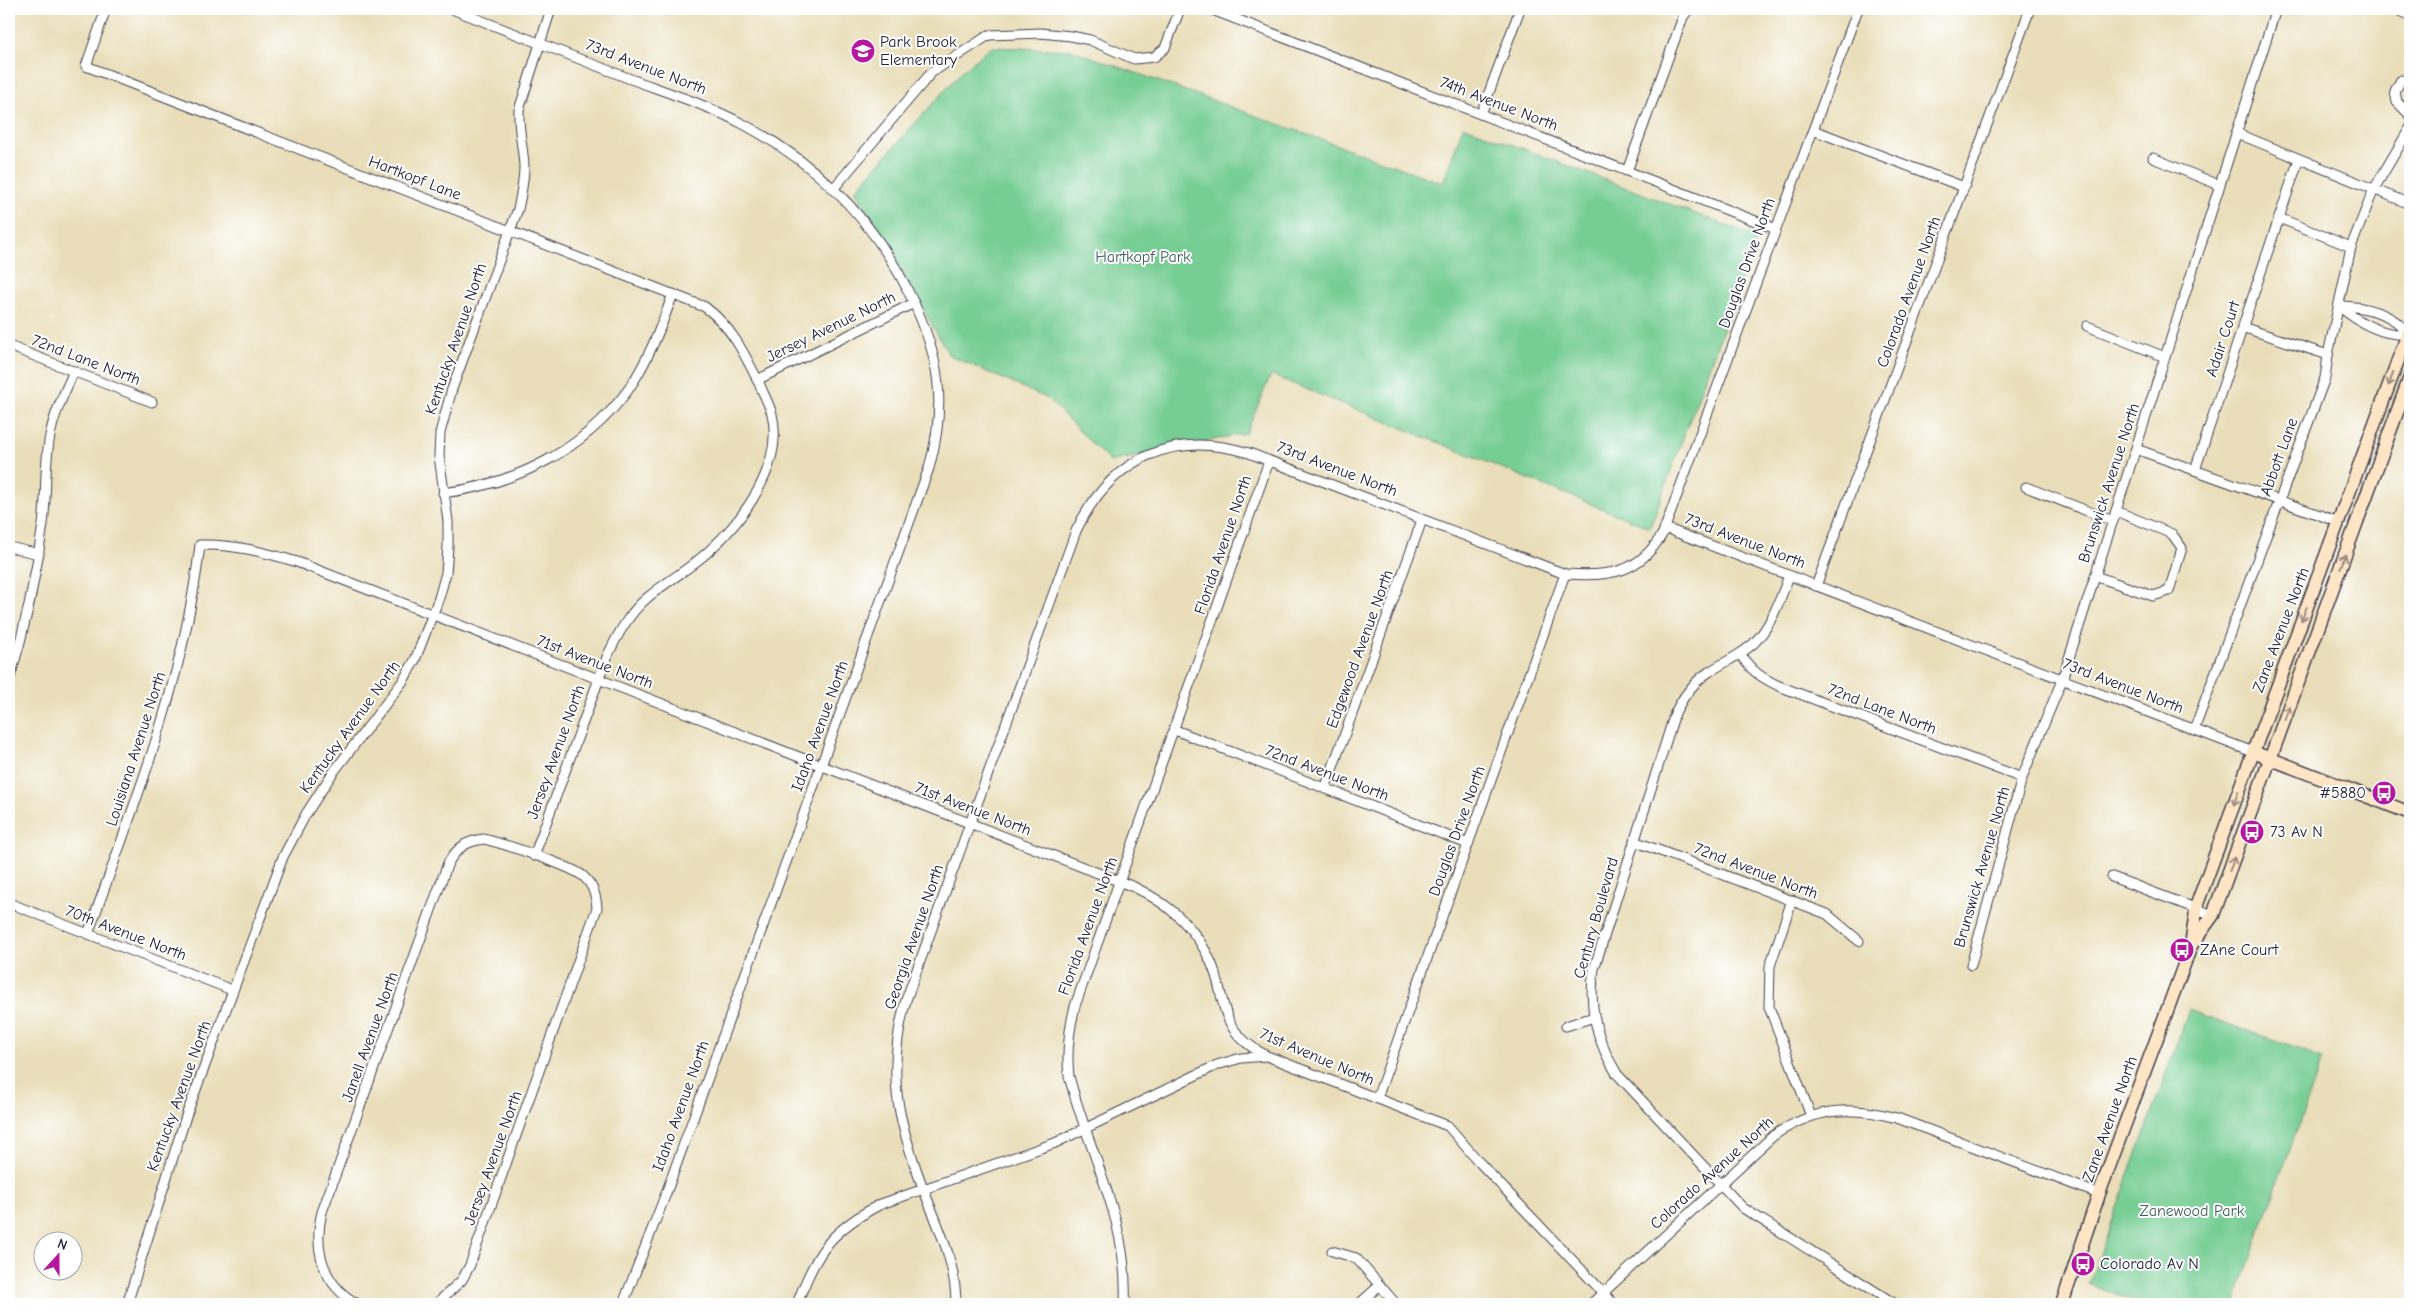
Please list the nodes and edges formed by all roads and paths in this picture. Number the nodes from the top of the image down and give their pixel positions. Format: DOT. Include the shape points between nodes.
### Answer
graph roads {
  1 [pos="106,9"];
  2 [pos="452,9"];
  3 [pos="551,9"];
  4 [pos="1180,9"];
  5 [pos="1210,9"];
  6 [pos="1520,9"];
  7 [pos="1689,9"];
  8 [pos="1858,9"];
  9 [pos="2030,9"];
  10 [pos="2394,9"];
  11 [pos="2273,10"];
  12 [pos="2410,15"];
  13 [pos="539,43"];
  14 [pos="2410,80"];
  15 [pos="1481,114"];
  16 [pos="2410,114"];
  17 [pos="2410,128"];
  18 [pos="1813,130"];
  19 [pos="2236,133"];
  20 [pos="2152,158"];
  21 [pos="2299,159"];
  22 [pos="1627,171"];
  23 [pos="819,175"];
  24 [pos="2219,185"];
  25 [pos="1964,187"];
  26 [pos="834,188"];
  27 [pos="2374,189"];
  28 [pos="2410,204"];
  29 [pos="2279,218"];
  30 [pos="1776,229"];
  31 [pos="510,230"];
  32 [pos="2351,247"];
  33 [pos="673,294"];
  34 [pos="914,303"];
  35 [pos="2339,306"];
  36 [pos="2087,326"];
  37 [pos="2242,327"];
  38 [pos="2410,332"];
  39 [pos="9,346"];
  40 [pos="2328,355"];
  41 [pos="2164,357"];
  42 [pos="74,371"];
  43 [pos="2410,377"];
  44 [pos="757,380"];
  45 [pos="152,402"];
  46 [pos="2136,449"];
  47 [pos="1269,461"];
  48 [pos="2195,470"];
  49 [pos="2026,488"];
  50 [pos="443,493"];
  51 [pos="2279,501"];
  52 [pos="2116,511"];
  53 [pos="1422,520"];
  54 [pos="2113,521"];
  55 [pos="2339,522"];
  56 [pos="1665,528"];
  57 [pos="1076,531"];
  58 [pos="9,547"];
  59 [pos="39,554"];
  60 [pos="197,568"];
  61 [pos="1565,574"];
  62 [pos="1789,576"];
  63 [pos="2095,576"];
  64 [pos="1816,586"];
  65 [pos="433,615"];
  66 [pos="1740,655"];
  67 [pos="9,680"];
  68 [pos="599,680"];
  69 [pos="2062,680"];
  70 [pos="1175,730"];
  71 [pos="2194,730"];
  72 [pos="2253,752"];
  73 [pos="2270,759"];
  74 [pos="822,766"];
  75 [pos="2022,778"];
  76 [pos="1325,788"];
  77 [pos="2410,813"];
  78 [pos="970,824"];
  79 [pos="1634,841"];
  80 [pos="1468,844"];
  81 [pos="534,856"];
  82 [pos="2112,877"];
  83 [pos="1120,882"];
  84 [pos="1792,900"];
  85 [pos="9,904"];
  86 [pos="2196,908"];
  87 [pos="2213,915"];
  88 [pos="88,934"];
  89 [pos="1859,941"];
  90 [pos="2191,946"];
  91 [pos="1971,965"];
  92 [pos="232,990"];
  93 [pos="1594,1017"];
  94 [pos="1566,1026"];
  95 [pos="1267,1056"];
  96 [pos="1377,1098"];
  97 [pos="1811,1116"];
  98 [pos="1085,1128"];
  99 [pos="1720,1185"];
  100 [pos="924,1189"];
  101 [pos="2099,1194"];
  102 [pos="1332,1251"];
  103 [pos="1380,1285"];
  104 [pos="1603,1293"];
  105 [pos="127,1304"];
  106 [pos="358,1304"];
  107 [pos="436,1304"];
  108 [pos="623,1304"];
  109 [pos="797,1304"];
  110 [pos="956,1304"];
  111 [pos="1124,1304"];
  112 [pos="1359,1304"];
  113 [pos="1396,1304"];
  114 [pos="1592,1304"];
  115 [pos="1614,1304"];
  116 [pos="1894,1304"];
  117 [pos="2062,1304"];
  1 -- 31 [label="street, Hartkopf Lane" via="86,66"];
  2 -- 13 [label="street, 73rd Avenue North"];
  3 -- 13 [label="street, Kentucky Avenue North"];
  4 -- 26 [label="street" via="1165,48 1154,57 1134,59 1090,40 1071,36 1041,33 989,35 931,73"];
  5 -- 15 [label="street, 74th Avenue North"];
  6 -- 15 [label="street"];
  7 -- 22 [label="street" via="1683,17"];
  8 -- 18 [label="street, Douglas Drive North"];
  9 -- 25 [label="street, Colorado Avenue North"];
  10 -- 12 [label="street"];
  11 -- 19 [label="street, Brunswick Avenue North"];
  13 -- 23 [label="street, 73rd Avenue North" via="742,123 775,142"];
  13 -- 31 [label="street, Kentucky Avenue North" via="519,110 523,188"];
  14 -- 16 [label="street" via="2401,80 2395,91 2397,102"];
  15 -- 22 [label="street, 74th Avenue North"];
  17 -- 27 [label="street, Abbott Lane"];
  18 -- 25 [label="street"];
  18 -- 30 [label="street, Douglas Drive North"];
  19 -- 21 [label="street"];
  19 -- 24 [label="street, Brunswick Avenue North"];
  20 -- 24 [label="street"];
  21 -- 27 [label="street"];
  21 -- 29 [label="street, Adair Court"];
  22 -- 30 [label="street, 74th Avenue North"];
  23 -- 26 [label="street, Idaho Avenue North"];
  24 -- 41 [label="street, Brunswick Avenue North"];
  25 -- 64 [label="street, Colorado Avenue North"];
  26 -- 34 [label="street, Idaho Avenue North" via="878,238"];
  27 -- 28 [label="street"];
  27 -- 32 [label="street, Abbott Lane"];
  29 -- 32 [label="street"];
  29 -- 37 [label="street, Adair Court"];
  30 -- 56 [label="street, Douglas Drive North"];
  31 -- 33 [label="street, Hartkopf Lane"];
  31 -- 50 [label="street, Kentucky Avenue North" via="444,411 439,456"];
  32 -- 35 [label="street, Abbott Lane"];
  33 -- 44 [label="street, Hartkopf Lane" via="705,307 718,317 734,336"];
  33 -- 50 [label="street" via="656,338 628,390 580,439 523,473 491,485"];
  34 -- 44 [label="street, Jersey Avenue North"];
  34 -- 74 [label="street, Idaho Avenue North" via="932,346 938,376 937,438"];
  35 -- 38 [label="street" via="2358,306 2400,322"];
  35 -- 38 [label="street" via="2353,318 2393,335"];
  35 -- 40 [label="street, Abbott Lane"];
  36 -- 41 [label="street"];
  37 -- 40 [label="street"];
  37 -- 48 [label="street, Adair Court"];
  38 -- 55 [label="street, Zane Avenue North, one-way"];
  39 -- 42 [label="street, 72nd Lane North"];
  40 -- 51 [label="street, Abbott Lane" via="2325,378"];
  41 -- 46 [label="street, Brunswick Avenue North"];
  42 -- 45 [label="street, 72nd Lane North"];
  42 -- 59 [label="street" via="50,434"];
  73 -- 43 [label="street, Zane Avenue North, one-way"];
  44 -- 68 [label="street, Jersey Avenue North" via="772,415 774,436 764,477 750,503 711,550 646,599 630,616 617,636"];
  46 -- 48 [label="street"];
  46 -- 52 [label="street, Brunswick Avenue North"];
  47 -- 53 [label="street, 73rd Avenue North"];
  47 -- 57 [label="street, 73rd Avenue North" via="1227,447 1204,444 1158,451 1136,461 1100,490"];
  47 -- 70 [label="street, Florida Avenue North"];
  48 -- 51 [label="street"];
  49 -- 54 [label="street"];
  50 -- 65 [label="street, Kentucky Avenue North" via="448,521 446,573"];
  51 -- 55 [label="street"];
  51 -- 71 [label="street, Abbott Lane"];
  52 -- 54 [label="street, Brunswick Avenue North"];
  52 -- 63 [label="street" via="2172,534 2182,548 2178,567 2169,591 2153,596"];
  53 -- 61 [label="street, 73rd Avenue North"];
  53 -- 76 [label="street, Edgewood Avenue North"];
  54 -- 63 [label="street, Brunswick Avenue North"];
  55 -- 72 [label="street, Zane Avenue North, one-way"];
  56 -- 61 [label="street, 73rd Avenue North" via="1643,560 1627,569 1611,573"];
  56 -- 62 [label="street, 73rd Avenue North"];
  57 -- 78 [label="street, Georgia Avenue North"];
  58 -- 59 [label="street"];
  59 -- 67 [label="street" via="22,638"];
  60 -- 65 [label="street, 71st Avenue North" via="200,545 243,547 297,562"];
  60 -- 88 [label="street, Louisiana Avenue North" via="188,627 174,684"];
  61 -- 80 [label="street, Douglas Drive North"];
  62 -- 64 [label="street, 73rd Avenue North"];
  62 -- 66 [label="street, Century Boulevard" via="1766,628"];
  63 -- 69 [label="street, Brunswick Avenue North"];
  64 -- 69 [label="street, 73rd Avenue North"];
  65 -- 68 [label="street, 71st Avenue North"];
  65 -- 92 [label="street, Kentucky Avenue North" via="403,681 332,774 306,814 283,857"];
  66 -- 75 [label="street, 72nd Lane North" via="1749,668 1779,686"];
  66 -- 79 [label="street, Century Boulevard" via="1708,672 1683,697"];
  68 -- 74 [label="street, 71st Avenue North"];
  68 -- 81 [label="street, Jersey Avenue North"];
  69 -- 71 [label="street, 73rd Avenue North"];
  69 -- 75 [label="street, Brunswick Avenue North"];
  70 -- 76 [label="street, 72nd Avenue North"];
  70 -- 83 [label="street, Florida Avenue North"];
  71 -- 72 [label="street, 73rd Avenue North"];
  72 -- 73 [label="street, 73rd Avenue North"];
  72 -- 86 [label="street, Zane Avenue North, one-way"];
  73 -- 77 [label="street, 73rd Avenue North"];
  87 -- 73 [label="street, Zane Avenue North, one-way"];
  74 -- 78 [label="street, 71st Avenue North"];
  74 -- 108 [label="street, Idaho Avenue North"];
  75 -- 91 [label="street, Brunswick Avenue North"];
  76 -- 80 [label="street, 72nd Avenue North"];
  78 -- 83 [label="street, 71st Avenue North"];
  78 -- 100 [label="street, Georgia Avenue North" via="906,1000 895,1055 898,1111"];
  79 -- 84 [label="street, 72nd Avenue North"];
  79 -- 93 [label="street, Century Boulevard" via="1594,969"];
  80 -- 96 [label="street, Douglas Drive North"];
  81 -- 106 [label="street, Janell Avenue North" via="484,839 462,845 448,863 318,1228 318,1245 328,1277 338,1290"];
  81 -- 107 [label="street, Jersey Avenue North" via="582,876 596,896 595,919 470,1265 462,1280"];
  82 -- 86 [label="street"];
  83 -- 95 [label="street, 71st Avenue North" via="1156,898 1194,932 1216,976 1227,1019 1251,1047"];
  83 -- 98 [label="street, Florida Avenue North" via="1069,1029 1066,1052 1069,1076"];
  84 -- 89 [label="street, 72nd Avenue North" via="1827,914"];
  84 -- 97 [label="street" via="1770,966 1770,1007"];
  85 -- 88 [label="street, 70th Avenue North"];
  86 -- 87 [label="street"];
  86 -- 90 [label="street, Zane Avenue North"];
  87 -- 90 [label="street, Zane Avenue North"];
  88 -- 92 [label="street, 70th Avenue North"];
  90 -- 101 [label="street, Zane Avenue North"];
  92 -- 105 [label="street, Kentucky Avenue North" via="186,1116"];
  93 -- 94 [label="street"];
  93 -- 99 [label="street, Century Boulevard" via="1607,1058 1617,1074"];
  95 -- 96 [label="street, 71st Avenue North"];
  95 -- 98 [label="street" via="1241,1058 1217,1065"];
  96 -- 104 [label="street, 71st Avenue North" via="1448,1126"];
  97 -- 99 [label="street, Colorado Avenue North" via="1773,1136"];
  97 -- 101 [label="street, Colorado Avenue North" via="1847,1110 1876,1112"];
  98 -- 100 [label="street" via="1055,1143"];
  98 -- 111 [label="street" via="1118,1223 1123,1254"];
  99 -- 104 [label="street, Colorado Avenue North"];
  99 -- 116 [label="street, Century Boulevard" via="1758,1219"];
  100 -- 109 [label="street" via="881,1204 827,1242"];
  100 -- 110 [label="street" via="953,1268"];
  101 -- 117 [label="street, Zane Avenue North"];
  102 -- 103 [label="street" via="1356,1258"];
  103 -- 112 [label="street"];
  103 -- 113 [label="street"];
  104 -- 114 [label="street, Colorado Avenue North"];
  104 -- 115 [label="street, 71st Avenue North"];
}
